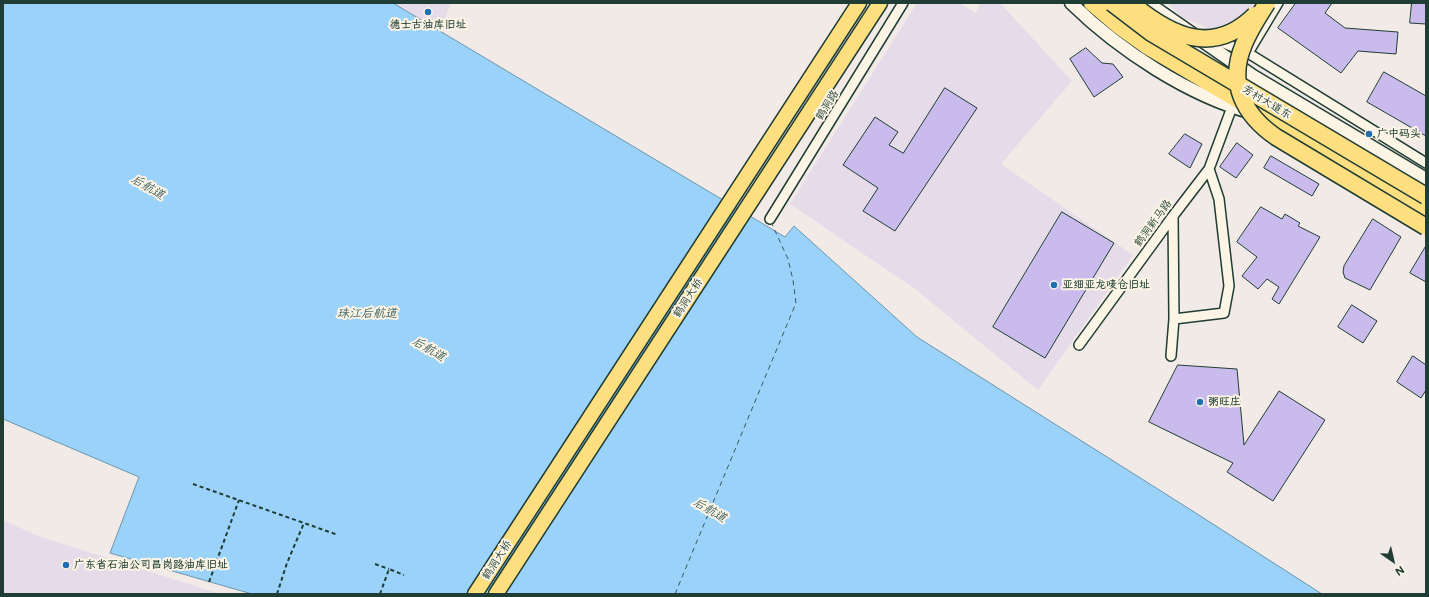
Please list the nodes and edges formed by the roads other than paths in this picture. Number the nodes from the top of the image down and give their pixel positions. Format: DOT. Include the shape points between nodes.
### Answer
graph roads {
  1 [pos="859,3"];
  2 [pos="880,3"];
  3 [pos="903,3"];
  4 [pos="1072,3"];
  5 [pos="1131,3"];
  6 [pos="1148,3"];
  7 [pos="1266,3"];
  8 [pos="1278,3"];
  9 [pos="1101,6"];
  10 [pos="1175,23"];
  11 [pos="1248,53"];
  12 [pos="1232,107"];
  13 [pos="1264,116"];
  14 [pos="1426,163"];
  15 [pos="1209,169"];
  16 [pos="1426,179"];
  17 [pos="1426,196"];
  18 [pos="1426,212"];
  19 [pos="1173,216"];
  20 [pos="770,220"];
  21 [pos="1426,227"];
  22 [pos="1174,319"];
  23 [pos="1079,346"];
  24 [pos="1171,356"];
  25 [pos="475,594"];
  26 [pos="496,594"];
  1 -- 25 [label="main road, 鹤洞大桥"];
  2 -- 26 [label="main road, 鹤洞大桥"];
  3 -- 20 [label="street, 鹤洞路"];
  4 -- 12 [label="street, 芳村大道东" via="1096,25 1139,57 1200,94"];
  5 -- 7 [label="highway, bridge" via="1173,32 1206,39 1228,34 1243,26"];
  6 -- 10 [label="street, 芳村大道东"];
  7 -- 21 [label="highway, bridge" via="1245,40 1239,61 1240,93 1246,108 1276,137"];
  8 -- 11 [label="street"];
  9 -- 13 [label="highway, 芳村大道东" via="1119,26 1146,46"];
  9 -- 17 [label="highway, 芳村大道东, bridge" via="1150,32"];
  10 -- 11 [label="street"];
  10 -- 16 [label="street, 芳村大道东" via="1253,76"];
  11 -- 14 [label="street"];
  12 -- 13 [label="street, 芳村大道东"];
  12 -- 15 [label="street, 鹤洞新马路"];
  13 -- 18 [label="highway, 芳村大道东"];
  15 -- 19 [label="street, 鹤洞新马路"];
  15 -- 22 [label="street" via="1219,199 1229,286 1224,313"];
  19 -- 22 [label="street"];
  19 -- 23 [label="street, 鹤洞新马路"];
  22 -- 24 [label="street"];
}
